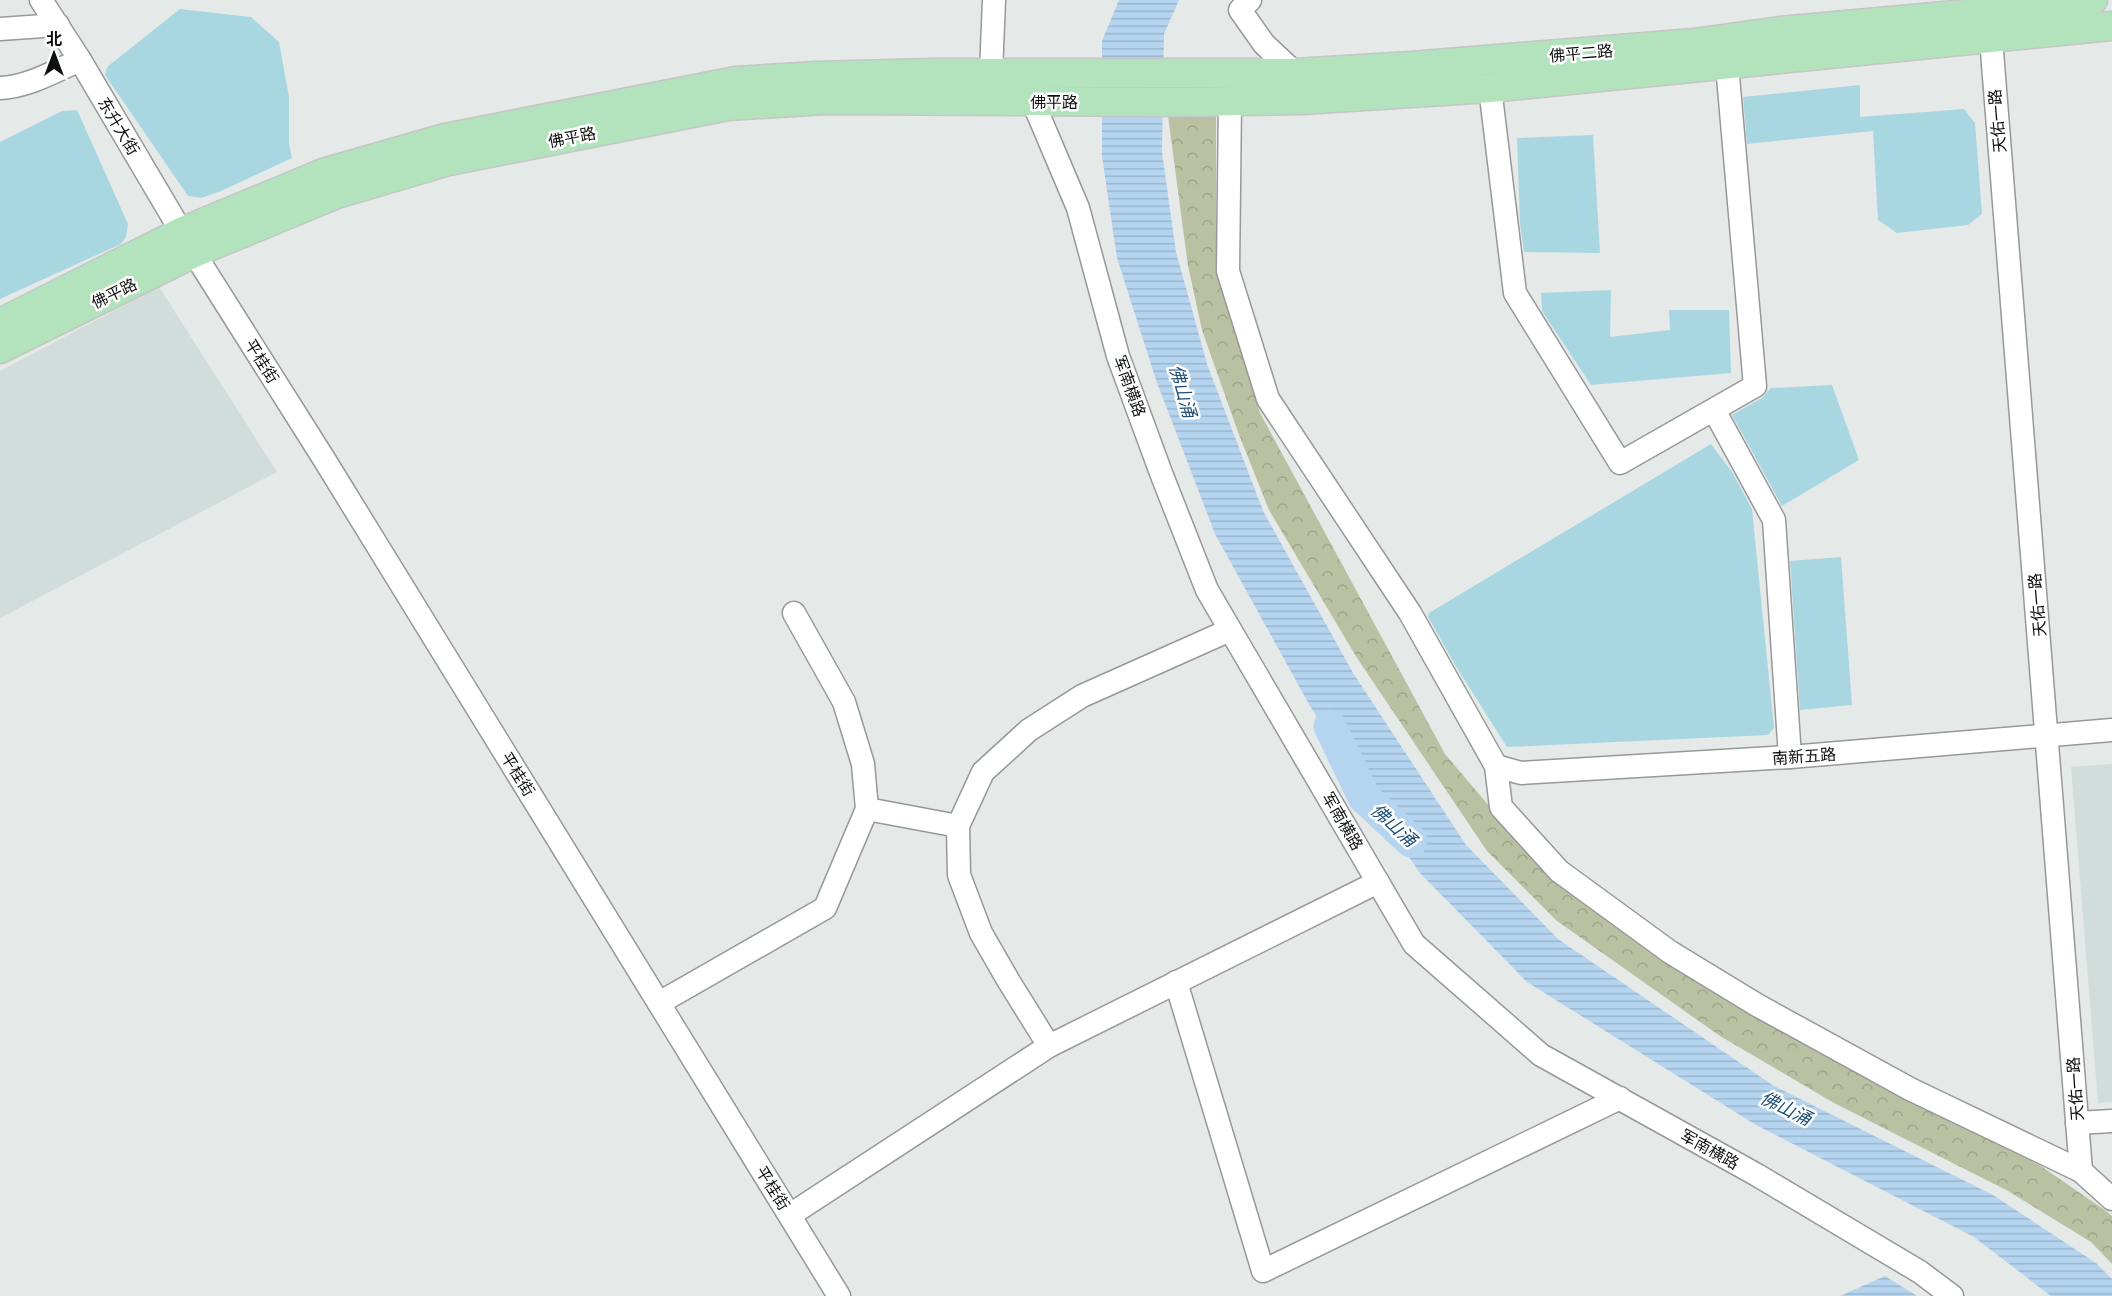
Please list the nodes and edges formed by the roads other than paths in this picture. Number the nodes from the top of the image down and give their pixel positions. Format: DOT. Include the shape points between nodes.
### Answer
graph roads {
  1 [pos="41,0"];
  2 [pos="994,0"];
  3 [pos="1250,0"];
  4 [pos="2092,0"];
  5 [pos="1989,17"];
  6 [pos="57,25"];
  7 [pos="2112,26"];
  8 [pos="0,29"];
  9 [pos="80,60"];
  10 [pos="1727,65"];
  11 [pos="991,73"];
  12 [pos="1067,73"];
  13 [pos="1295,73"];
  14 [pos="0,88"];
  15 [pos="1490,88"];
  16 [pos="1033,102"];
  17 [pos="1181,102"];
  18 [pos="1230,102"];
  19 [pos="188,243"];
  20 [pos="0,323"];
  21 [pos="0,349"];
  22 [pos="1714,410"];
  23 [pos="794,613"];
  24 [pos="1230,630"];
  25 [pos="2112,730"];
  26 [pos="2048,737"];
  27 [pos="1790,757"];
  28 [pos="1496,766"];
  29 [pos="867,809"];
  30 [pos="958,826"];
  31 [pos="1378,882"];
  32 [pos="1176,982"];
  33 [pos="659,1003"];
  34 [pos="1049,1046"];
  35 [pos="1620,1098"];
  36 [pos="2112,1121"];
  37 [pos="2077,1123"];
  38 [pos="2081,1171"];
  39 [pos="2112,1199"];
  40 [pos="790,1215"];
  41 [pos="839,1296"];
  42 [pos="1952,1296"];
  1 -- 6 [label="street, 东升大街"];
  2 -- 11 [label="street"];
  3 -- 13 [label="street" via="1240,10 1264,44"];
  4 -- 5 [label="main road, 佛平二路"];
  5 -- 7 [label="main road, 佛平二路"];
  5 -- 10 [label="main road, 佛平二路"];
  5 -- 13 [label="main road, 佛平二路" via="1780,31 1521,58"];
  5 -- 26 [label="street, 天佑一路"];
  6 -- 8 [label="street"];
  6 -- 9 [label="street, 东升大街"];
  9 -- 14 [label="street" via="12,88"];
  9 -- 19 [label="street, 东升大街"];
  10 -- 15 [label="main road, 佛平二路"];
  10 -- 22 [label="street" via="1755,386"];
  11 -- 12 [label="main road, 佛平路"];
  11 -- 19 [label="main road, 佛平路" via="736,81 445,138 323,173"];
  12 -- 13 [label="main road, 佛平二路"];
  15 -- 18 [label="main road, 佛平二路"];
  15 -- 22 [label="street" via="1515,293 1620,463"];
  16 -- 17 [label="main road, 佛平路"];
  16 -- 19 [label="main road, 佛平路" via="825,100 728,106 449,161"];
  16 -- 24 [label="street, 军南横路" via="1078,208 1118,356 1161,473 1207,590"];
  17 -- 18 [label="main road, 佛平二路"];
  18 -- 28 [label="street" via="1228,271 1268,399 1410,613"];
  19 -- 20 [label="main road, 佛平路"];
  19 -- 21 [label="main road, 佛平路"];
  19 -- 33 [label="street, 平桂街"];
  22 -- 27 [label="street" via="1774,520"];
  23 -- 29 [label="street" via="843,702 863,764"];
  24 -- 30 [label="street" via="1082,696 1029,730 983,772"];
  24 -- 31 [label="street, 军南横路"];
  25 -- 26 [label="street, 南新五路"];
  26 -- 27 [label="street, 南新五路"];
  26 -- 37 [label="street, 天佑一路"];
  27 -- 28 [label="street, 南新五路" via="1521,773"];
  28 -- 38 [label="street" via="1501,807 1559,871 1670,952 1910,1089"];
  29 -- 30 [label="street"];
  29 -- 33 [label="street" via="825,908"];
  30 -- 34 [label="street" via="959,875 981,933"];
  31 -- 32 [label="street"];
  31 -- 35 [label="street, 军南横路" via="1414,944 1541,1055"];
  32 -- 34 [label="street"];
  32 -- 35 [label="street" via="1263,1271"];
  33 -- 40 [label="street, 平桂街"];
  34 -- 40 [label="street"];
  35 -- 42 [label="street, 军南横路" via="1920,1272"];
  36 -- 37 [label="street"];
  37 -- 38 [label="street, 天佑一路"];
  38 -- 39 [label="street"];
  40 -- 41 [label="street, 平桂街"];
}
